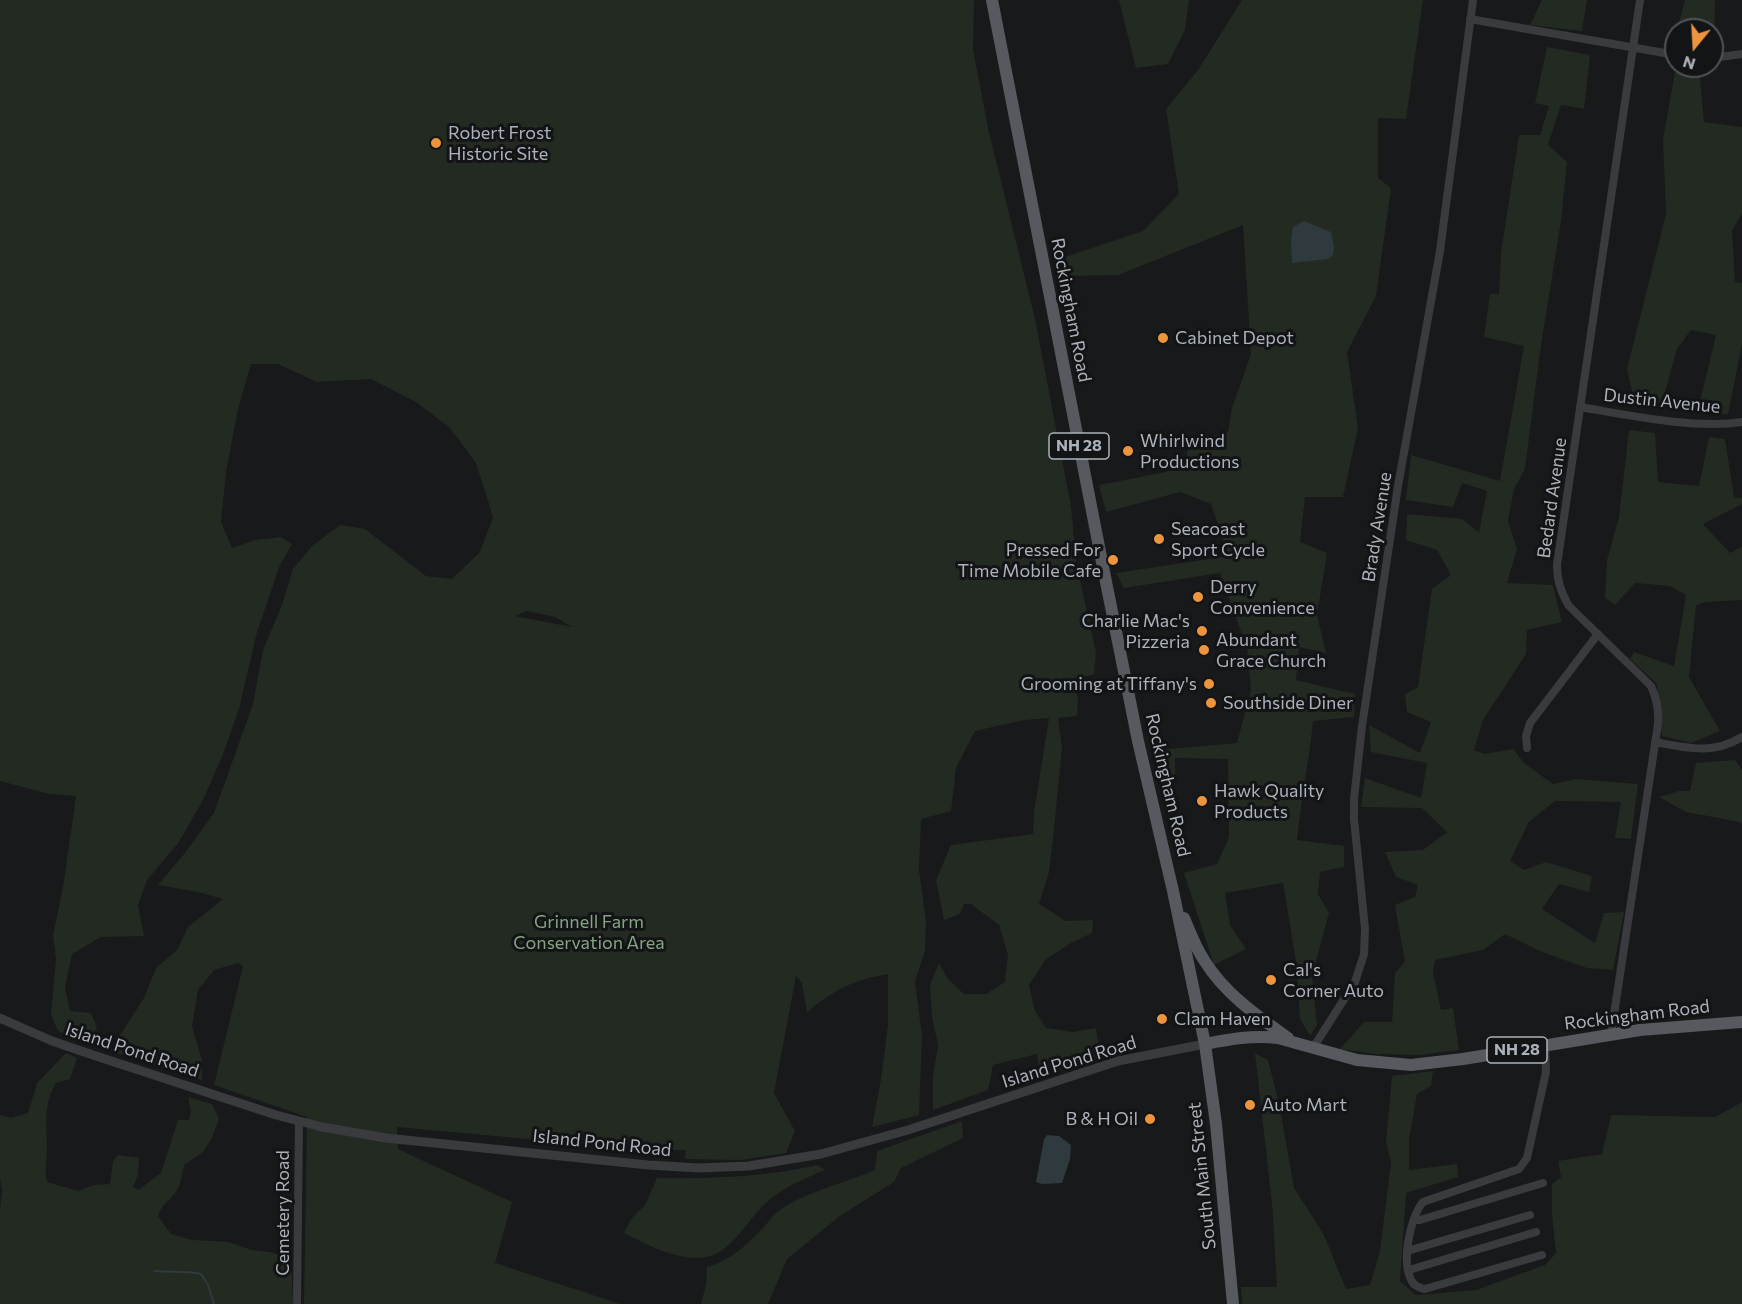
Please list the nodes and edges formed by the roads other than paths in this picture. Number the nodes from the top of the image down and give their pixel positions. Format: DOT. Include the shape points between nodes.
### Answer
graph roads {
  1 [pos="992,0"];
  2 [pos="1473,0"];
  3 [pos="1640,0"];
  4 [pos="1470,19"];
  5 [pos="1633,47"];
  6 [pos="1664,53"];
  7 [pos="1742,54"];
  8 [pos="1724,56"];
  9 [pos="1580,407"];
  10 [pos="1742,422"];
  11 [pos="1598,633"];
  12 [pos="1742,737"];
  13 [pos="1655,742"];
  14 [pos="1527,748"];
  15 [pos="1173,891"];
  16 [pos="0,1018"];
  17 [pos="1742,1022"];
  18 [pos="1611,1034"];
  19 [pos="1294,1042"];
  20 [pos="1204,1044"];
  21 [pos="1545,1045"];
  22 [pos="1313,1048"];
  23 [pos="299,1122"];
  24 [pos="1543,1183"];
  25 [pos="1530,1215"];
  26 [pos="1414,1220"];
  27 [pos="1536,1232"];
  28 [pos="1407,1251"];
  29 [pos="1542,1256"];
  30 [pos="1409,1270"];
  31 [pos="297,1304"];
  32 [pos="1233,1304"];
  1 -- 15 [label="main road, Rockingham Road / NH 28" via="1138,741"];
  2 -- 4 [label="street, Brady Avenue"];
  3 -- 5 [label="street, Bedard Avenue"];
  4 -- 5 [label="street"];
  4 -- 22 [label="street, Brady Avenue" via="1443,232 1398,486 1356,778 1354,819 1364,954 1355,982"];
  5 -- 6 [label="street"];
  5 -- 9 [label="street, Bedard Avenue"];
  7 -- 8 [label="street"];
  9 -- 10 [label="street, Dustin Avenue" via="1678,421"];
  9 -- 11 [label="street, Bedard Avenue" via="1557,577 1569,606"];
  11 -- 13 [label="street, Bedard Avenue" via="1651,686 1658,707"];
  11 -- 14 [label="street" via="1530,723"];
  12 -- 13 [label="street" via="1726,745 1694,750"];
  13 -- 18 [label="street, Bedard Avenue"];
  15 -- 19 [label="main road, NH 28" via="1213,973 1239,1001"];
  15 -- 20 [label="main road, Rockingham Road / NH 28"];
  16 -- 23 [label="street, Island Pond Road" via="52,1041"];
  17 -- 18 [label="main road, Rockingham Road / NH 28"];
  18 -- 21 [label="main road, Rockingham Road / NH 28"];
  19 -- 20 [label="main road, Rockingham Road / NH 28" via="1251,1036"];
  19 -- 22 [label="main road, Rockingham Road / NH 28"];
  20 -- 23 [label="street, Island Pond Road" via="1110,1064 849,1147 749,1166 648,1165 379,1137"];
  20 -- 32 [label="main road, South Main Street" via="1216,1124"];
  21 -- 22 [label="main road, Rockingham Road / NH 28" via="1411,1065 1370,1062"];
  21 -- 26 [label="street" via="1546,1072 1527,1158 1519,1169 1423,1202 1415,1211"];
  23 -- 31 [label="street, Cemetery Road"];
  24 -- 26 [label="street"];
  25 -- 28 [label="street"];
  26 -- 28 [label="street"];
  27 -- 30 [label="street"];
  28 -- 30 [label="street"];
  29 -- 30 [label="street" via="1425,1289 1412,1282"];
}
